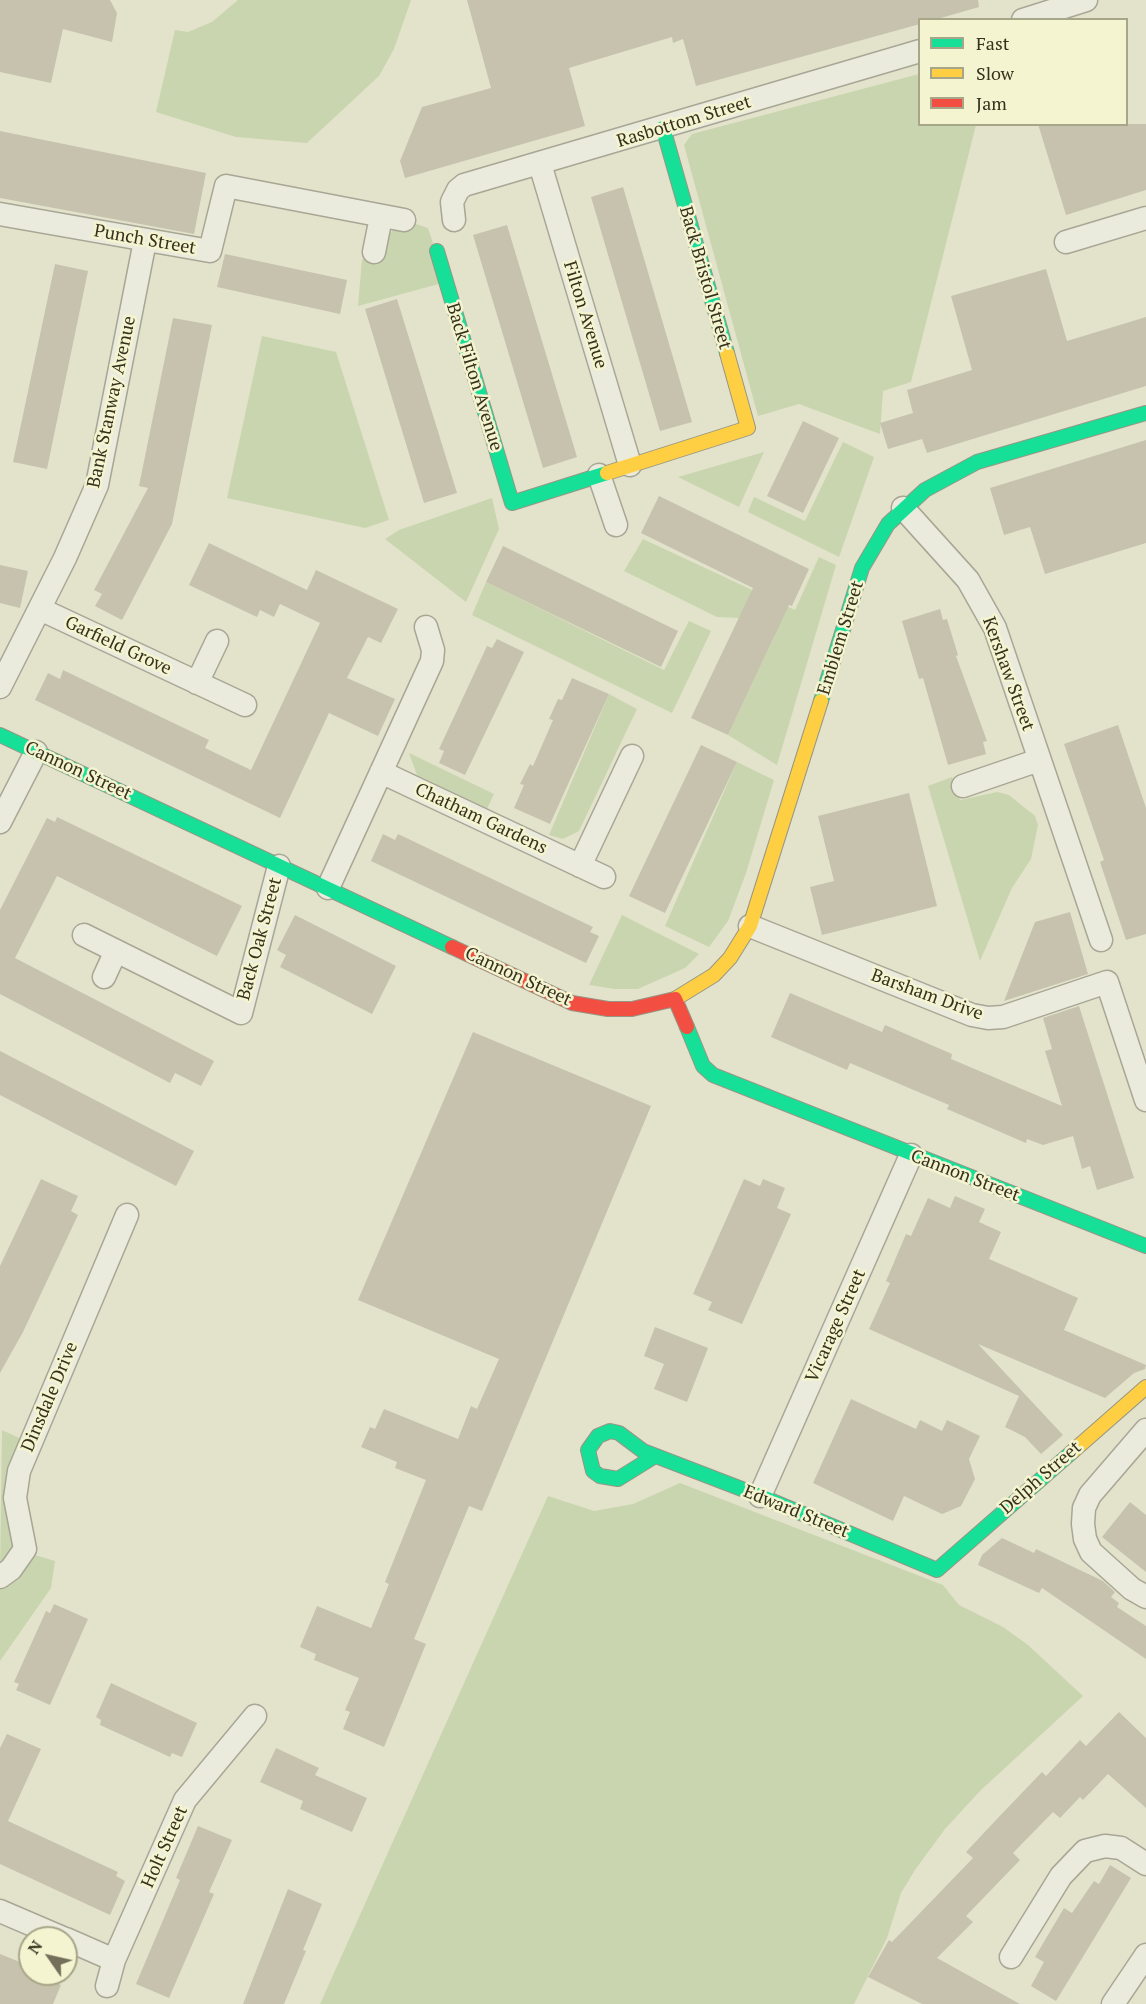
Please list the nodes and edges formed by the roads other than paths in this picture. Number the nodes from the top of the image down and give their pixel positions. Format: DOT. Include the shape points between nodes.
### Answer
graph roads {
  1 [pos="1086,0"];
  2 [pos="1029,18"];
  3 [pos="918,52"];
  4 [pos="663,128"];
  5 [pos="540,164"];
  6 [pos="0,214"];
  7 [pos="381,217"];
  8 [pos="1146,218"];
  9 [pos="404,220"];
  10 [pos="454,220"];
  11 [pos="145,241"];
  12 [pos="1066,242"];
  13 [pos="436,251"];
  14 [pos="374,252"];
  15 [pos="1146,413"];
  16 [pos="630,465"];
  17 [pos="599,475"];
  18 [pos="903,508"];
  19 [pos="616,525"];
  20 [pos="40,609"];
  21 [pos="426,627"];
  22 [pos="216,641"];
  23 [pos="197,682"];
  24 [pos="0,687"];
  25 [pos="245,705"];
  26 [pos="0,735"];
  27 [pos="36,752"];
  28 [pos="632,756"];
  29 [pos="1039,760"];
  30 [pos="381,772"];
  31 [pos="963,786"];
  32 [pos="0,822"];
  33 [pos="279,866"];
  34 [pos="580,866"];
  35 [pos="604,877"];
  36 [pos="328,888"];
  37 [pos="750,926"];
  38 [pos="84,935"];
  39 [pos="1101,940"];
  40 [pos="116,951"];
  41 [pos="104,977"];
  42 [pos="675,999"];
  43 [pos="1146,1100"];
  44 [pos="911,1155"];
  45 [pos="127,1215"];
  46 [pos="1146,1245"];
  47 [pos="1146,1387"];
  48 [pos="1146,1430"];
  49 [pos="655,1456"];
  50 [pos="760,1496"];
  51 [pos="937,1570"];
  52 [pos="0,1577"];
  53 [pos="1146,1597"];
  54 [pos="255,1716"];
  55 [pos="1146,1864"];
  56 [pos="0,1911"];
  57 [pos="35,1926"];
  58 [pos="78,1945"];
  59 [pos="1146,1955"];
  60 [pos="1011,1957"];
  61 [pos="114,1960"];
  62 [pos="107,1986"];
  63 [pos="1113,2004"];
  1 -- 2 [label="street"];
  3 -- 4 [label="street, Rasbottom Street"];
  4 -- 5 [label="street, Rasbottom Street"];
  4 -- 16 [label="street, Back Bristol Street" via="748,428"];
  5 -- 10 [label="street, Rasbottom Street" via="464,185 446,195"];
  5 -- 16 [label="street, Filton Avenue"];
  6 -- 11 [label="street, Punch Street"];
  7 -- 9 [label="street, Punch Street"];
  7 -- 11 [label="street, Punch Street" via="226,186 210,251"];
  7 -- 14 [label="street"];
  8 -- 12 [label="street"];
  11 -- 20 [label="street, Bank Stanway Avenue" via="97,484"];
  13 -- 17 [label="street, Back Filton Avenue" via="512,503"];
  15 -- 18 [label="street, Emblem Street" via="977,462 925,490"];
  16 -- 17 [label="street"];
  17 -- 19 [label="street"];
  18 -- 29 [label="street, Kershaw Street" via="951,558 982,603 995,628"];
  18 -- 37 [label="street, Emblem Street" via="881,533 862,568"];
  20 -- 23 [label="street, Garfield Grove"];
  20 -- 24 [label="street, Bank Stanway Avenue"];
  21 -- 30 [label="street" via="432,661"];
  22 -- 23 [label="street"];
  23 -- 25 [label="street, Garfield Grove"];
  26 -- 27 [label="street, Cannon Street"];
  27 -- 32 [label="street"];
  27 -- 33 [label="street, Cannon Street"];
  28 -- 34 [label="street"];
  29 -- 31 [label="street"];
  29 -- 39 [label="street, Kershaw Street"];
  30 -- 34 [label="street, Chatham Gardens"];
  30 -- 36 [label="street"];
  33 -- 36 [label="street, Cannon Street"];
  33 -- 40 [label="street, Back Oak Street" via="241,1013"];
  34 -- 35 [label="street, Chatham Gardens"];
  36 -- 42 [label="street, Cannon Street" via="572,1003 608,1010"];
  37 -- 42 [label="street, Emblem Street" via="714,975"];
  37 -- 43 [label="street, Barsham Drive" via="988,1018 1003,1017 1107,982"];
  38 -- 40 [label="street"];
  40 -- 41 [label="street"];
  42 -- 44 [label="street, Cannon Street" via="703,1066 713,1076"];
  44 -- 46 [label="street, Cannon Street"];
  44 -- 50 [label="street, Vicarage Street"];
  45 -- 52 [label="street, Dinsdale Drive" via="19,1472 15,1498 26,1549"];
  47 -- 51 [label="street, Delph Street"];
  48 -- 53 [label="street" via="1090,1495 1083,1524 1091,1552"];
  49 -- 49 [label="street, Edward Street" via="610,1431 598,1436 588,1450 593,1471 618,1479"];
  49 -- 50 [label="street, Edward Street"];
  50 -- 51 [label="street, Edward Street"];
  54 -- 61 [label="street, Holt Street" via="185,1800"];
  55 -- 60 [label="street" via="1121,1848 1105,1846 1085,1851 1061,1876"];
  56 -- 57 [label="street"];
  58 -- 61 [label="street"];
  59 -- 63 [label="street"];
  61 -- 62 [label="street, Holt Street"];
}
